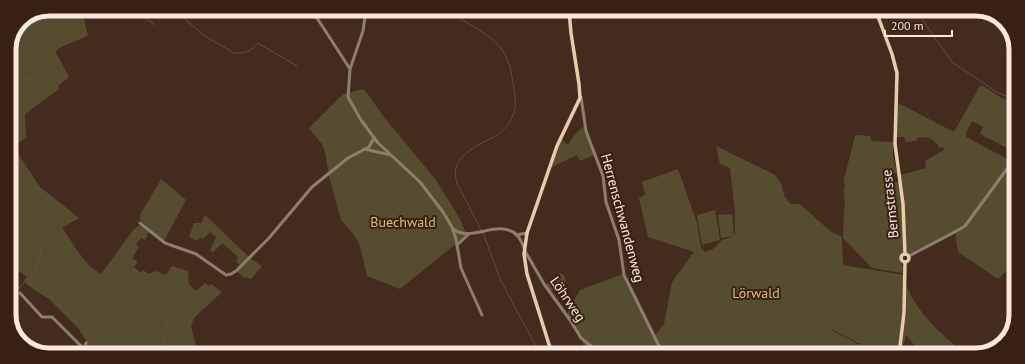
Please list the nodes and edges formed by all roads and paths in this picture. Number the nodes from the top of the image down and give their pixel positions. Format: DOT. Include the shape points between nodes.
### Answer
graph roads {
  1 [pos="315,16"];
  2 [pos="365,16"];
  3 [pos="570,16"];
  4 [pos="878,16"];
  5 [pos="350,69"];
  6 [pos="580,95"];
  7 [pos="577,105"];
  8 [pos="582,106"];
  9 [pos="374,138"];
  10 [pos="364,149"];
  11 [pos="391,155"];
  12 [pos="1009,166"];
  13 [pos="140,223"];
  14 [pos="452,227"];
  15 [pos="527,233"];
  16 [pos="469,234"];
  17 [pos="516,235"];
  18 [pos="458,245"];
  19 [pos="524,248"];
  20 [pos="905,254"];
  21 [pos="909,256"];
  22 [pos="905,262"];
  23 [pos="20,293"];
  24 [pos="482,315"];
  25 [pos="86,343"];
  26 [pos="81,348"];
  27 [pos="85,348"];
  28 [pos="550,348"];
  29 [pos="594,348"];
  30 [pos="661,348"];
  31 [pos="900,348"];
  1 -- 5 [label="street"];
  2 -- 5 [label="street"];
  3 -- 6 [label="main road"];
  4 -- 20 [label="main road, Bernstrasse" via="896,68 898,90 895,135 903,204"];
  5 -- 9 [label="street" via="348,99"];
  6 -- 7 [label="main road"];
  6 -- 8 [label="street, Herrenschwandenweg"];
  7 -- 8 [label="street"];
  7 -- 15 [label="main road" via="557,146"];
  8 -- 30 [label="street, Herrenschwandenweg" via="586,131 603,176 606,202 619,240 624,275"];
  9 -- 10 [label="street"];
  9 -- 11 [label="street"];
  10 -- 11 [label="street"];
  10 -- 13 [label="street" via="312,186 269,238 236,271 228,275 196,254 164,243"];
  11 -- 14 [label="street" via="420,182"];
  12 -- 21 [label="street" via="964,226"];
  14 -- 16 [label="street" via="460,233"];
  14 -- 18 [label="street"];
  15 -- 17 [label="street"];
  15 -- 19 [label="main road"];
  16 -- 17 [label="street" via="501,230"];
  16 -- 18 [label="street"];
  17 -- 19 [label="street, Löhrweg"];
  18 -- 24 [label="street" via="461,268"];
  19 -- 28 [label="main road" via="527,274"];
  19 -- 29 [label="street, Löhrweg" via="544,284 581,338"];
  20 -- 21 [label="main road"];
  20 -- 22 [label="main road" via="901,256"];
  21 -- 22 [label="main road"];
  22 -- 31 [label="main road" via="904,313"];
  23 -- 26 [label="street" via="42,317 52,317"];
  25 -- 27 [label="street"];
}
